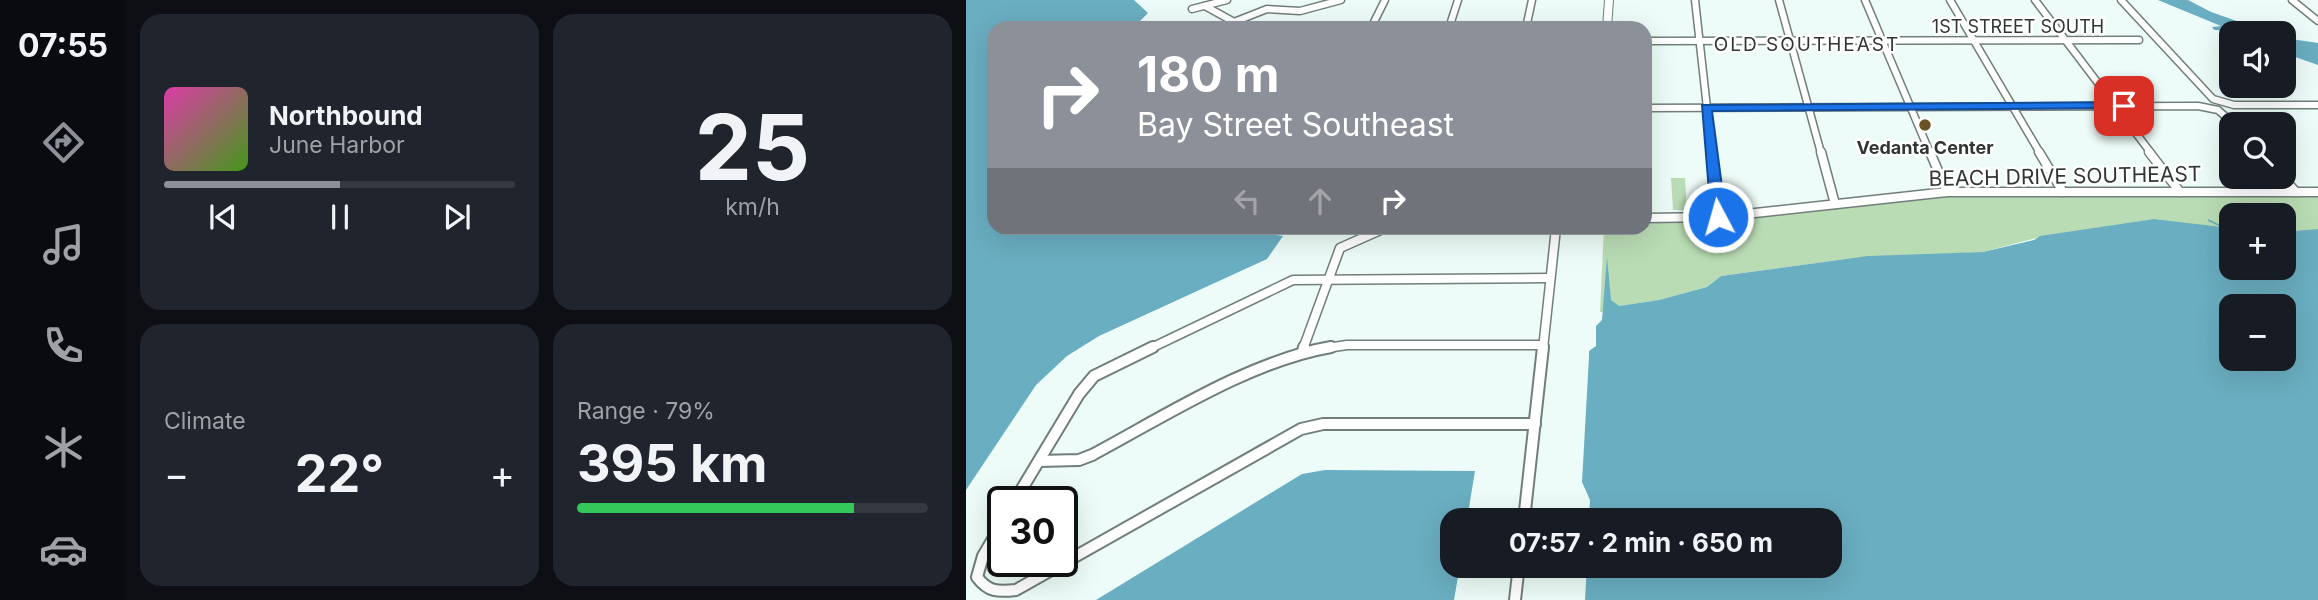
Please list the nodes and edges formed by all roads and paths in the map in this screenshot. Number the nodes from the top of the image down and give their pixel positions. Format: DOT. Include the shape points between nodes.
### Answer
graph roads {
  1 [pos="1227,0"];
  2 [pos="1341,0"];
  3 [pos="1385,0"];
  4 [pos="1458,0"];
  5 [pos="1532,0"];
  6 [pos="1609,0"];
  7 [pos="1695,0"];
  8 [pos="1779,0"];
  9 [pos="1865,0"];
  10 [pos="1950,0"];
  11 [pos="2035,0"];
  12 [pos="2121,0"];
  13 [pos="2292,0"];
  14 [pos="1205,6"];
  15 [pos="1192,9"];
  16 [pos="1232,21"];
  17 [pos="1237,21"];
  18 [pos="1374,21"];
  19 [pos="1451,21"];
  20 [pos="1528,21"];
  21 [pos="1608,21"];
  22 [pos="2318,21"];
  23 [pos="1973,40"];
  24 [pos="2065,40"];
  25 [pos="2139,40"];
  26 [pos="1652,41"];
  27 [pos="1699,41"];
  28 [pos="1790,41"];
  29 [pos="1882,41"];
  30 [pos="2216,105"];
  31 [pos="2318,105"];
  32 [pos="1911,106"];
  33 [pos="2013,106"];
  34 [pos="2115,106"];
  35 [pos="1808,107"];
  36 [pos="1652,108"];
  37 [pos="1706,108"];
  38 [pos="2223,112"];
  39 [pos="2292,189"];
  40 [pos="1947,191"];
  41 [pos="2063,192"];
  42 [pos="2180,192"];
  43 [pos="2295,192"];
  44 [pos="2318,192"];
  45 [pos="1835,204"];
  46 [pos="1718,217"];
  47 [pos="1652,218"];
  48 [pos="1374,235"];
  49 [pos="1555,235"];
  50 [pos="1550,278"];
  51 [pos="1329,279"];
  52 [pos="1543,345"];
  53 [pos="1303,352"];
  54 [pos="1535,424"];
  55 [pos="1039,461"];
  56 [pos="1024,486"];
  57 [pos="1525,508"];
  58 [pos="987,549"];
  59 [pos="1078,555"];
  60 [pos="1039,577"];
  61 [pos="1518,578"];
  62 [pos="1515,600"];
  1 -- 14 [label="street"];
  2 -- 17 [label="street" via="1300,11 1267,9"];
  3 -- 18 [label="street"];
  4 -- 19 [label="street"];
  5 -- 20 [label="street"];
  6 -- 21 [label="street"];
  7 -- 27 [label="street"];
  8 -- 28 [label="street"];
  9 -- 29 [label="street"];
  10 -- 23 [label="street"];
  11 -- 24 [label="street"];
  12 -- 30 [label="street"];
  13 -- 22 [label="street"];
  14 -- 15 [label="street"];
  14 -- 16 [label="street"];
  23 -- 24 [label="street, 1ST STREET SOUTH"];
  23 -- 29 [label="street, 1ST STREET SOUTH"];
  23 -- 33 [label="street"];
  24 -- 25 [label="street, 1ST STREET SOUTH"];
  24 -- 34 [label="street"];
  26 -- 27 [label="street, 1ST STREET SOUTH"];
  27 -- 28 [label="street, 1ST STREET SOUTH"];
  27 -- 37 [label="street"];
  28 -- 29 [label="street, 1ST STREET SOUTH"];
  28 -- 35 [label="street"];
  29 -- 32 [label="street"];
  30 -- 31 [label="street"];
  30 -- 34 [label="street"];
  30 -- 38 [label="street"];
  32 -- 33 [label="street"];
  32 -- 35 [label="street"];
  32 -- 40 [label="street"];
  33 -- 34 [label="street"];
  33 -- 41 [label="street"];
  34 -- 42 [label="street"];
  35 -- 37 [label="street"];
  35 -- 45 [label="street"];
  36 -- 37 [label="street"];
  37 -- 46 [label="street"];
  39 -- 43 [label="street"];
  40 -- 41 [label="street, BEACH DRIVE SOUTHEAST"];
  40 -- 45 [label="street, BEACH DRIVE SOUTHEAST"];
  41 -- 42 [label="street, BEACH DRIVE SOUTHEAST"];
  42 -- 43 [label="street, BEACH DRIVE SOUTHEAST"];
  43 -- 44 [label="street, BEACH DRIVE SOUTHEAST"];
  45 -- 46 [label="street, BEACH DRIVE SOUTHEAST"];
  46 -- 47 [label="street, BEACH DRIVE SOUTHEAST"];
  48 -- 51 [label="street" via="1343,245"];
  49 -- 50 [label="street"];
  50 -- 51 [label="street"];
  50 -- 52 [label="street"];
  51 -- 53 [label="street"];
  51 -- 55 [label="street" via="1286,282 1102,372 1083,388"];
  52 -- 53 [label="street" via="1347,345"];
  52 -- 54 [label="street"];
  53 -- 55 [label="street" via="1252,370 1085,458"];
  54 -- 57 [label="street"];
  54 -- 59 [label="street" via="1323,424 1301,429"];
  55 -- 56 [label="street"];
  58 -- 60 [label="street" via="977,577 984,588 1016,590"];
  61 -- 62 [label="street"];
}
